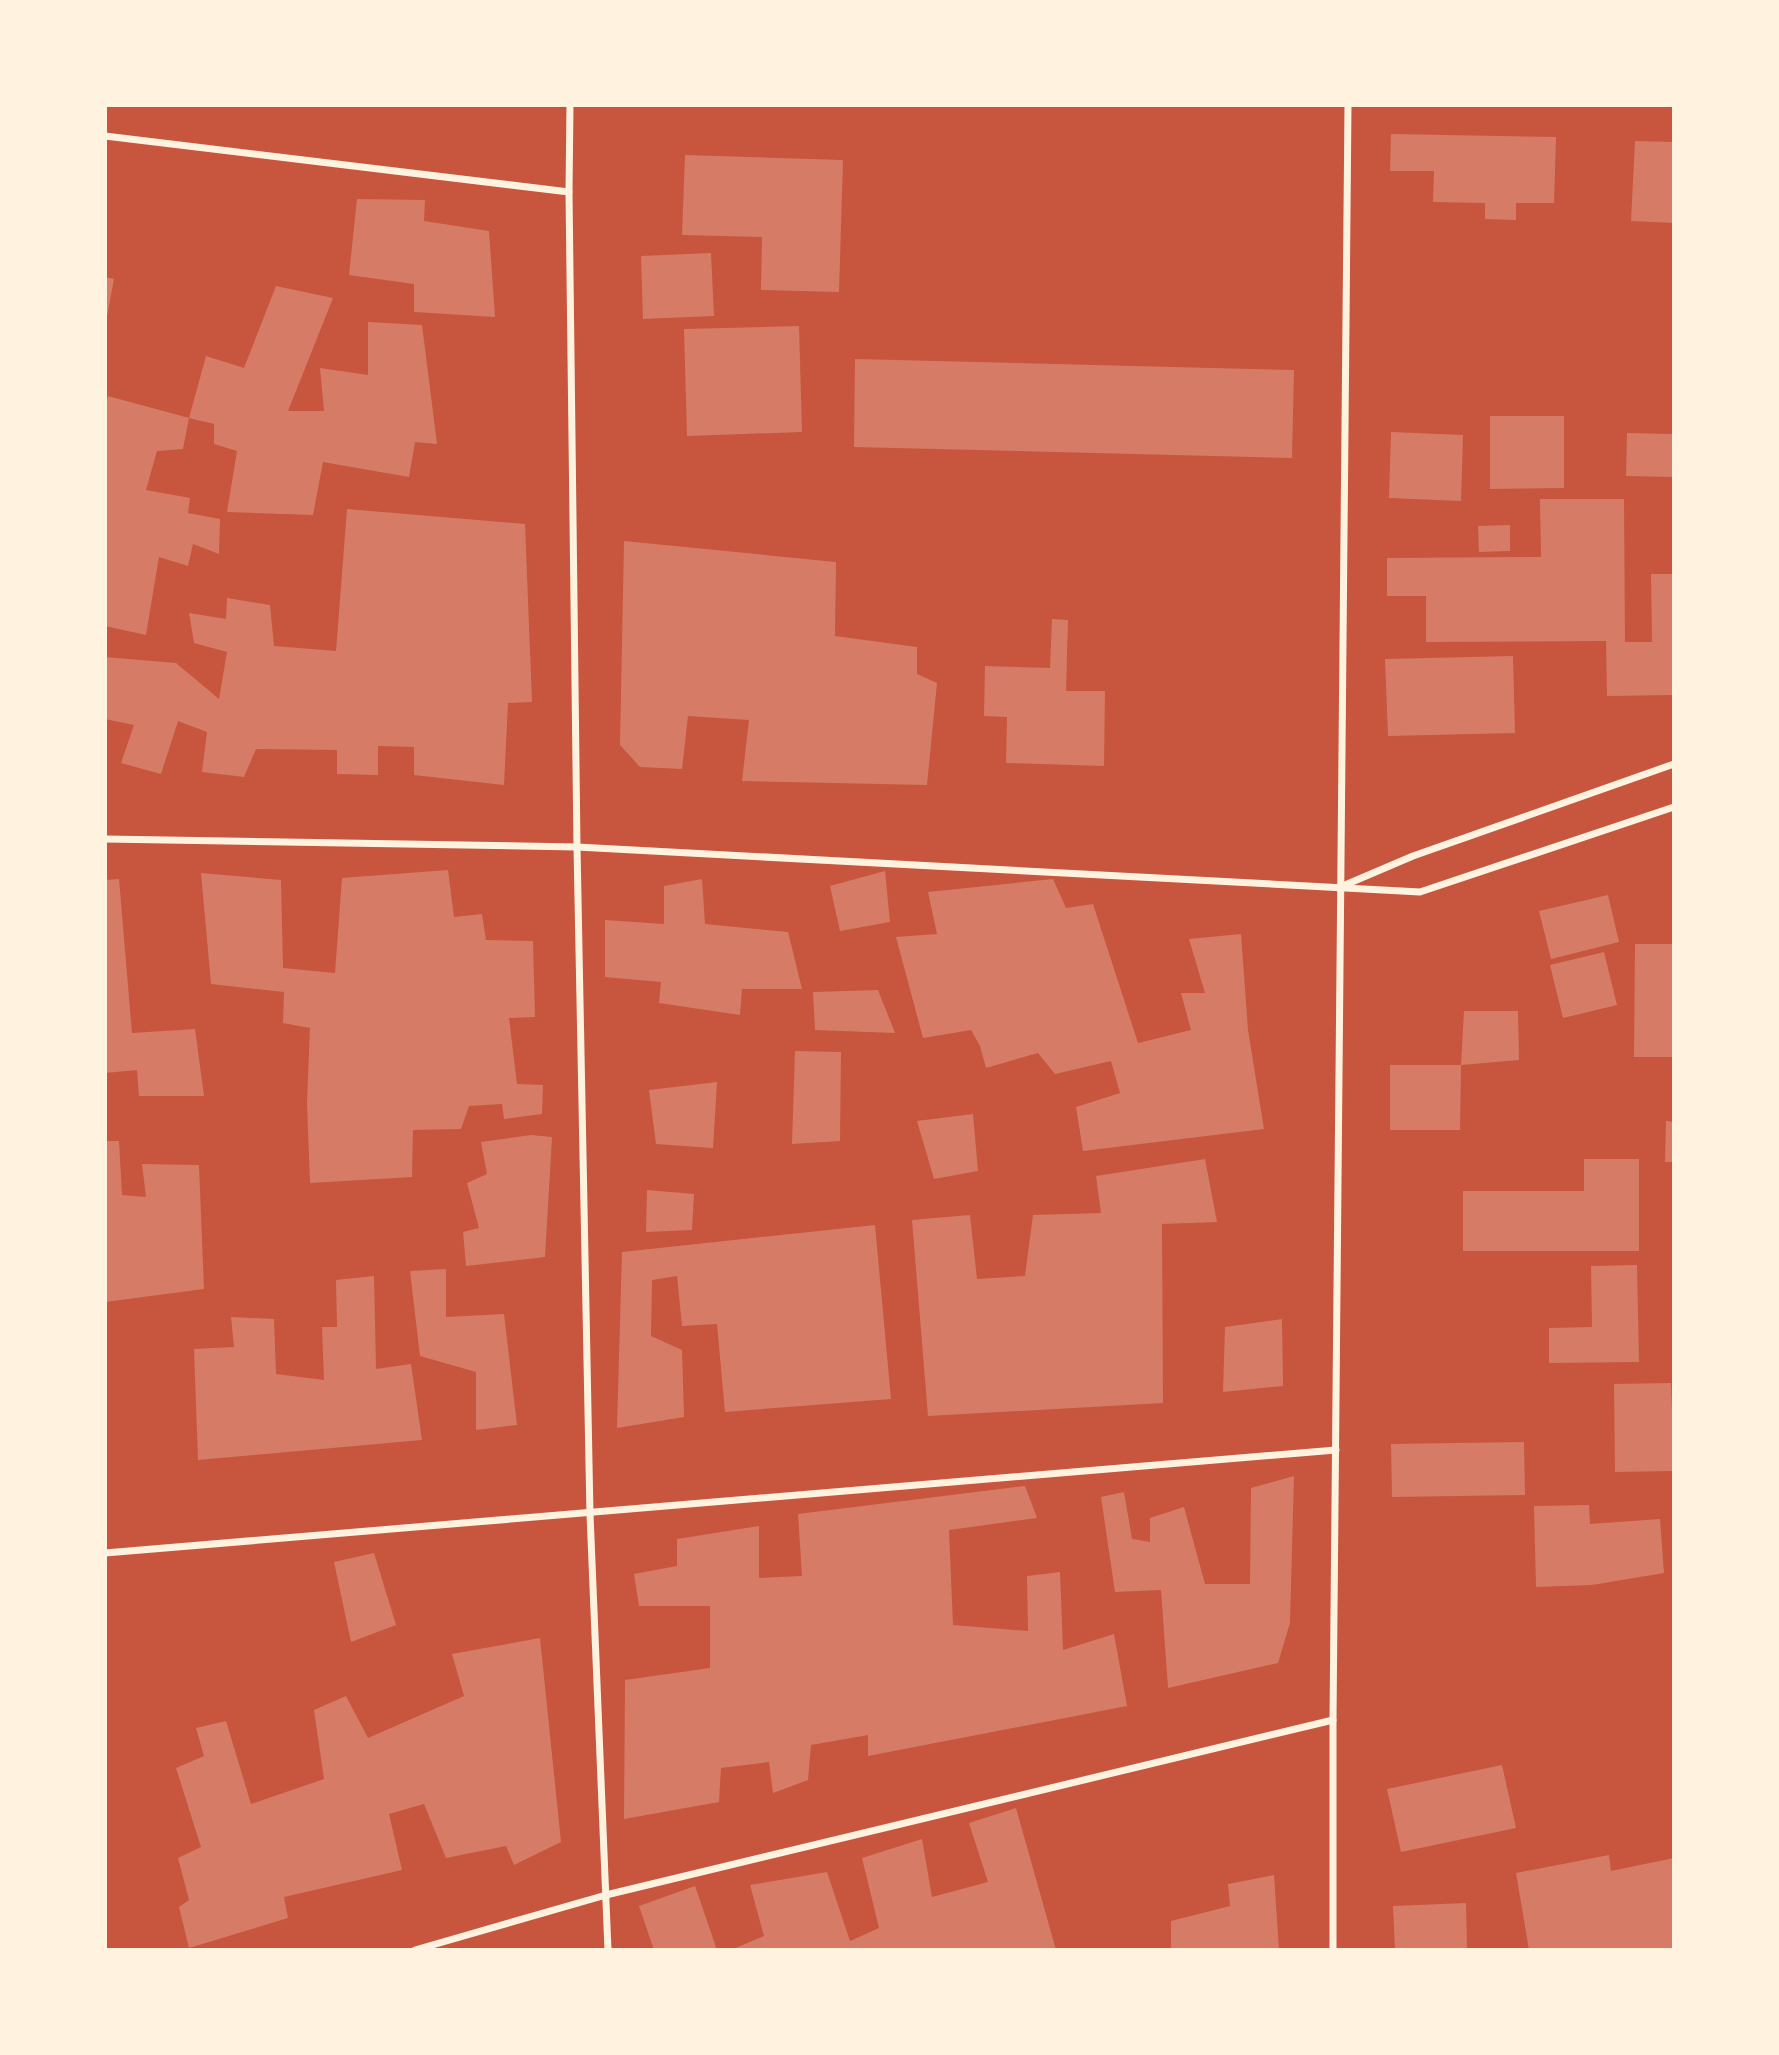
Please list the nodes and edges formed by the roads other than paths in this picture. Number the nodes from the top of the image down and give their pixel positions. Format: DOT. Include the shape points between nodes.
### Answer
graph roads {
  1 [pos="570,105"];
  2 [pos="1348,105"];
  3 [pos="105,136"];
  4 [pos="569,192"];
  5 [pos="1674,764"];
  6 [pos="1674,807"];
  7 [pos="105,839"];
  8 [pos="577,847"];
  9 [pos="1341,887"];
  10 [pos="1336,1450"];
  11 [pos="590,1514"];
  12 [pos="105,1553"];
  13 [pos="1333,1720"];
  14 [pos="606,1895"];
  15 [pos="415,1950"];
  16 [pos="608,1950"];
  17 [pos="1334,1950"];
  1 -- 4 [label="street"];
  2 -- 9 [label="street"];
  3 -- 4 [label="street"];
  4 -- 8 [label="street"];
  5 -- 9 [label="street" via="1413,856"];
  6 -- 9 [label="street" via="1420,892"];
  7 -- 8 [label="street"];
  8 -- 9 [label="street"];
  8 -- 11 [label="street"];
  9 -- 10 [label="street"];
  10 -- 11 [label="street"];
  10 -- 13 [label="street"];
  11 -- 12 [label="street"];
  11 -- 14 [label="street"];
  13 -- 14 [label="street"];
  13 -- 17 [label="street"];
  14 -- 15 [label="street"];
  14 -- 16 [label="street"];
}
